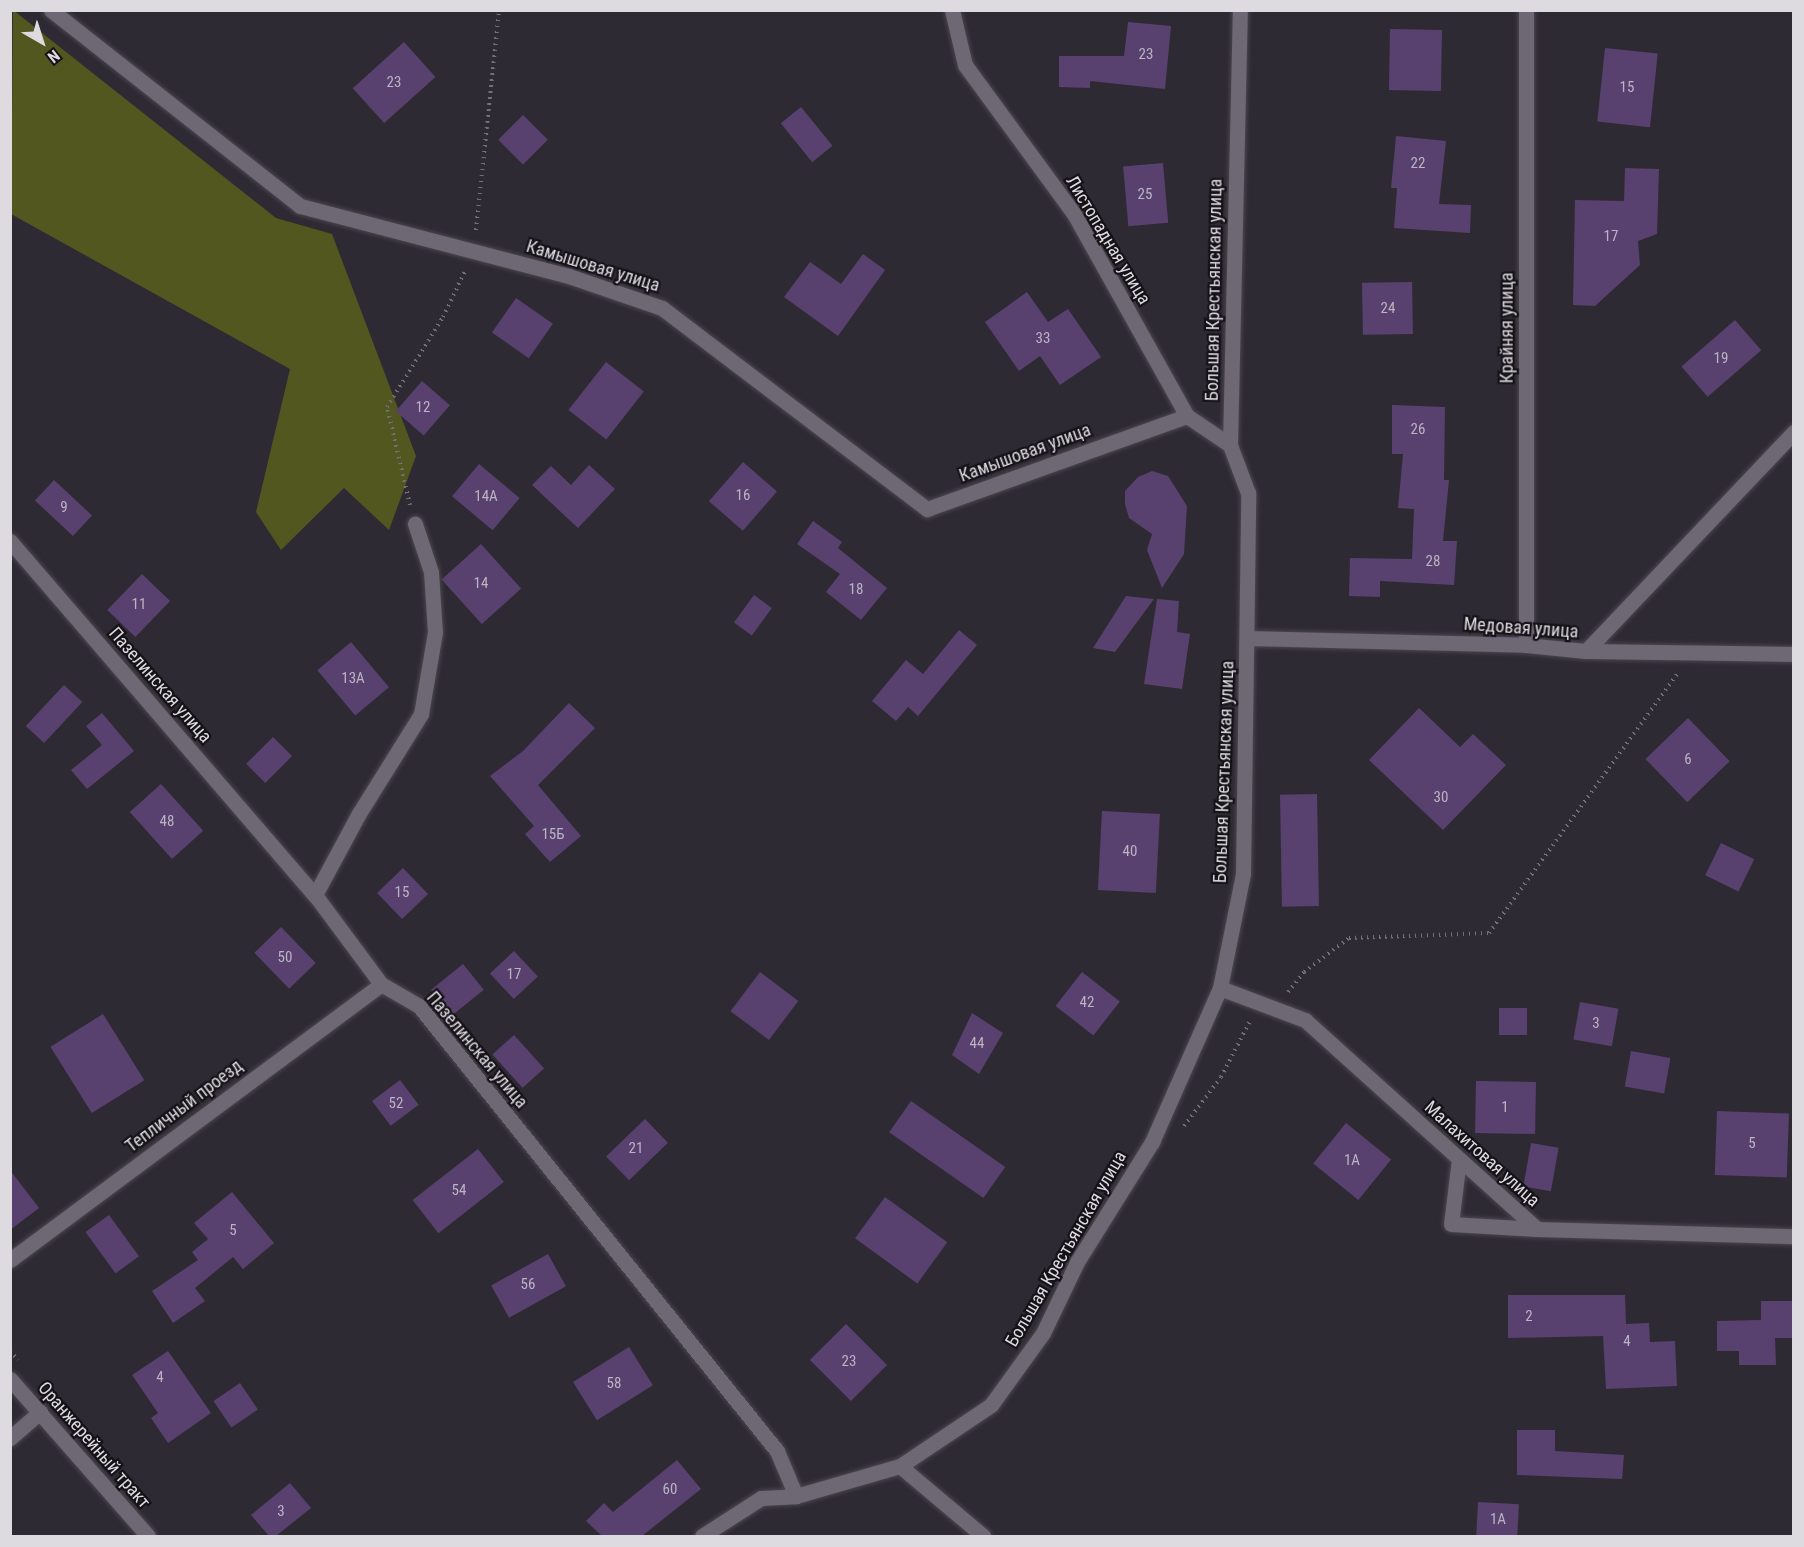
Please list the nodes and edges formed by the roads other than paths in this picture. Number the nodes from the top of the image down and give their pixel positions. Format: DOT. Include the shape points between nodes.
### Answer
graph roads {
  1 [pos="51,10"];
  2 [pos="952,10"];
  3 [pos="1240,10"];
  4 [pos="1526,10"];
  5 [pos="1187,416"];
  6 [pos="1794,432"];
  7 [pos="1230,445"];
  8 [pos="415,524"];
  9 [pos="10,541"];
  10 [pos="1247,638"];
  11 [pos="1526,645"];
  12 [pos="1586,651"];
  13 [pos="1794,654"];
  14 [pos="315,896"];
  15 [pos="381,984"];
  16 [pos="1220,988"];
  17 [pos="1459,1159"];
  18 [pos="1537,1229"];
  19 [pos="1794,1236"];
  20 [pos="10,1260"];
  21 [pos="10,1379"];
  22 [pos="40,1412"];
  23 [pos="10,1438"];
  24 [pos="900,1466"];
  25 [pos="796,1496"];
  26 [pos="148,1536"];
  27 [pos="702,1536"];
  28 [pos="982,1536"];
  1 -- 5 [label="street, Камышовая улица" via="300,206 569,276 662,308 927,509"];
  2 -- 5 [label="street, Листопадная улица" via="965,65 1074,214"];
  3 -- 7 [label="street, Большая Крестьянская улица"];
  4 -- 11 [label="street, Крайняя улица"];
  5 -- 7 [label="street, Листопадная улица"];
  6 -- 12 [label="street"];
  7 -- 10 [label="street, Большая Крестьянская улица" via="1248,493"];
  8 -- 14 [label="street" via="431,572 435,632 421,714 358,815"];
  9 -- 14 [label="street, Пазелинская улица"];
  10 -- 11 [label="street, Медовая улица"];
  10 -- 16 [label="street, Большая Крестьянская улица" via="1243,874"];
  11 -- 12 [label="street, Медовая улица"];
  12 -- 13 [label="street, Медовая улица"];
  14 -- 15 [label="street, Пазелинская улица"];
  15 -- 20 [label="street, Тепличный проезд"];
  15 -- 25 [label="street, Пазелинская улица" via="419,1006 434,1024 777,1451"];
  16 -- 17 [label="street, Малахитовая улица" via="1305,1020"];
  16 -- 24 [label="street, Большая Крестьянская улица" via="1152,1142 1077,1262 1043,1333 991,1405"];
  17 -- 18 [label="street, Малахитовая улица"];
  17 -- 18 [label="street" via="1451,1224"];
  18 -- 19 [label="street, Малахитовая улица"];
  21 -- 22 [label="street, Оранжерейный тракт"];
  22 -- 23 [label="street"];
  22 -- 26 [label="street, Оранжерейный тракт"];
  24 -- 25 [label="street, Большая Крестьянская улица"];
  24 -- 28 [label="street"];
  25 -- 27 [label="street, Большая Крестьянская улица" via="761,1498"];
}
